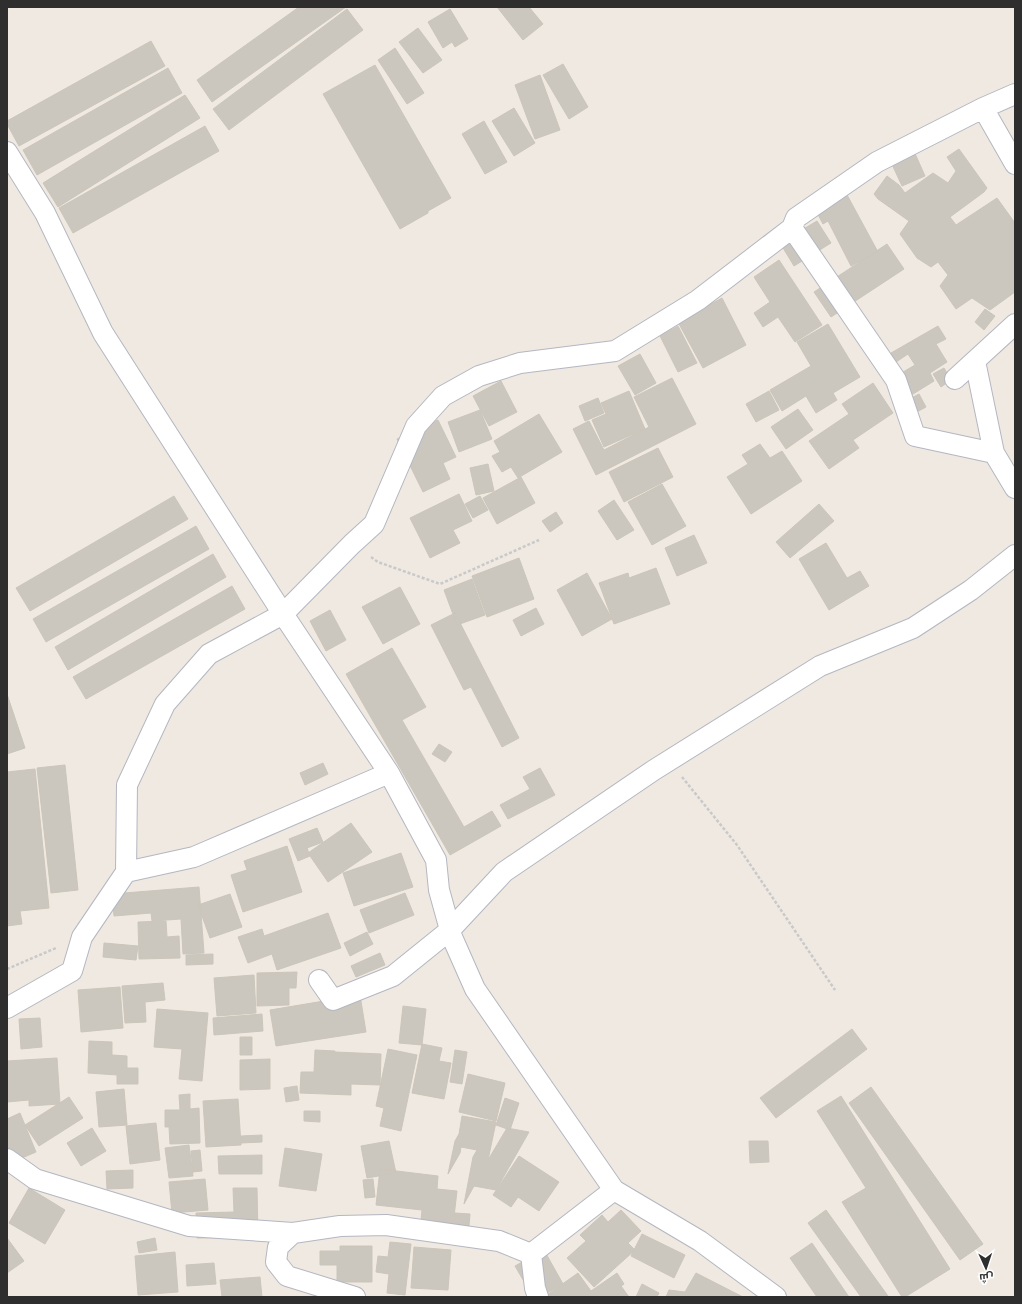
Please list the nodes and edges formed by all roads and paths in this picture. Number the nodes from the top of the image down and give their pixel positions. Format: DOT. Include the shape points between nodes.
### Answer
graph roads {
  1 [pos="1015,94"];
  2 [pos="983,108"];
  3 [pos="7,152"];
  4 [pos="1015,164"];
  5 [pos="792,228"];
  6 [pos="1015,324"];
  7 [pos="974,361"];
  8 [pos="955,379"];
  9 [pos="994,453"];
  10 [pos="1015,488"];
  11 [pos="539,540"];
  12 [pos="352,544"];
  13 [pos="1015,555"];
  14 [pos="283,614"];
  15 [pos="669,761"];
  16 [pos="389,773"];
  17 [pos="126,872"];
  18 [pos="450,930"];
  19 [pos="82,937"];
  20 [pos="7,969"];
  21 [pos="318,980"];
  22 [pos="835,990"];
  23 [pos="7,1008"];
  24 [pos="7,1159"];
  25 [pos="614,1190"];
  26 [pos="293,1233"];
  27 [pos="531,1254"];
  28 [pos="355,1297"];
  29 [pos="538,1297"];
  30 [pos="776,1297"];
  1 -- 2 [label="street"];
  2 -- 4 [label="street"];
  2 -- 5 [label="street" via="877,162 796,218"];
  3 -- 14 [label="street" via="45,213 103,333"];
  5 -- 9 [label="street" via="896,380 915,436"];
  5 -- 12 [label="street" via="698,300 615,351 520,363 479,376 443,396 416,426 374,524"];
  6 -- 7 [label="street"];
  7 -- 8 [label="street"];
  7 -- 9 [label="street"];
  9 -- 10 [label="street"];
  11 -- 12 [label="path" via="440,584 378,562"];
  12 -- 14 [label="street"];
  13 -- 15 [label="street" via="970,590 913,628 820,666"];
  14 -- 16 [label="street"];
  14 -- 17 [label="street" via="209,654 165,704 127,785"];
  15 -- 18 [label="street" via="504,872"];
  15 -- 22 [label="path" via="737,845"];
  16 -- 17 [label="street" via="194,857"];
  16 -- 18 [label="street" via="436,860 439,890"];
  17 -- 19 [label="street"];
  18 -- 21 [label="street" via="393,976 333,1000"];
  18 -- 25 [label="street" via="475,990"];
  19 -- 20 [label="path"];
  19 -- 23 [label="street" via="72,971"];
  24 -- 26 [label="street" via="35,1179 189,1226"];
  25 -- 27 [label="street"];
  25 -- 30 [label="street" via="700,1241"];
  26 -- 27 [label="street" via="340,1226 386,1225 499,1240"];
  26 -- 28 [label="street" via="278,1247 276,1262 287,1276"];
  27 -- 29 [label="street"];
}
